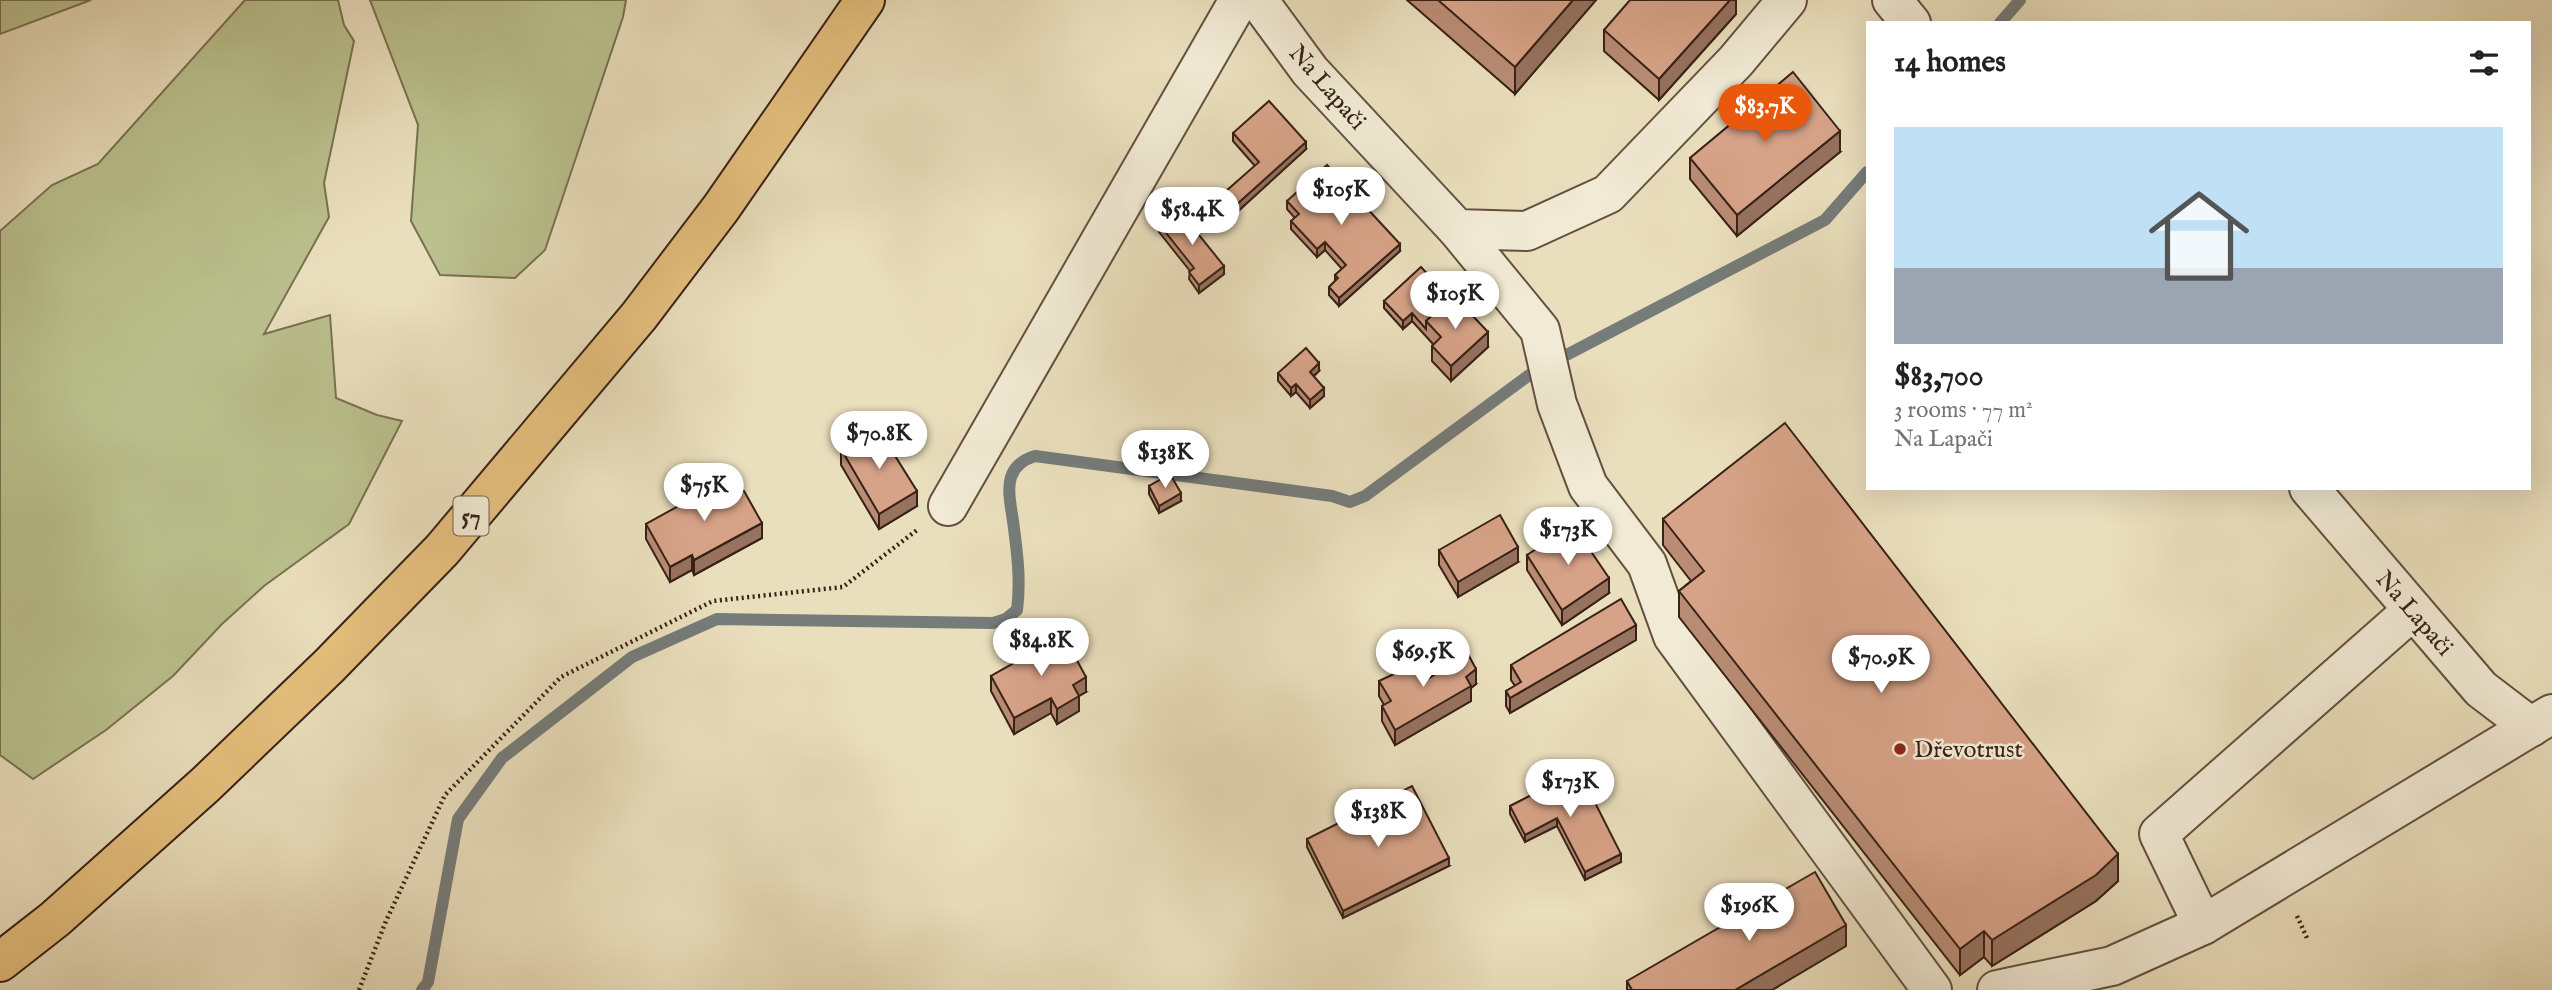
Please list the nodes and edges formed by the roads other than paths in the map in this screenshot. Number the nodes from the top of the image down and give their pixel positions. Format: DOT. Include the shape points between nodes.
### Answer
graph roads {
  1 [pos="865,0"];
  2 [pos="1239,0"];
  3 [pos="1258,0"];
  4 [pos="1787,0"];
  5 [pos="1892,0"];
  6 [pos="1909,21"];
  7 [pos="1457,229"];
  8 [pos="2311,490"];
  9 [pos="948,506"];
  10 [pos="2413,610"];
  11 [pos="2541,721"];
  12 [pos="2203,925"];
  13 [pos="0,962"];
  14 [pos="1932,990"];
  15 [pos="1997,990"];
  1 -- 13 [label="main road, 57" via="648,305 442,550 205,785"];
  2 -- 9 [label="street"];
  3 -- 7 [label="street, Na Lapači" via="1310,71"];
  4 -- 7 [label="street" via="1736,61 1608,194 1527,231"];
  5 -- 6 [label="street"];
  7 -- 14 [label="street, Na Lapači" via="1540,330 1554,392 1588,486 1647,564 1673,636"];
  8 -- 10 [label="street, Na Lapači"];
  10 -- 11 [label="street, Na Lapači" via="2481,689"];
  10 -- 12 [label="street" via="2159,834"];
  11 -- 12 [label="street"];
  12 -- 15 [label="street" via="2112,966"];
}
